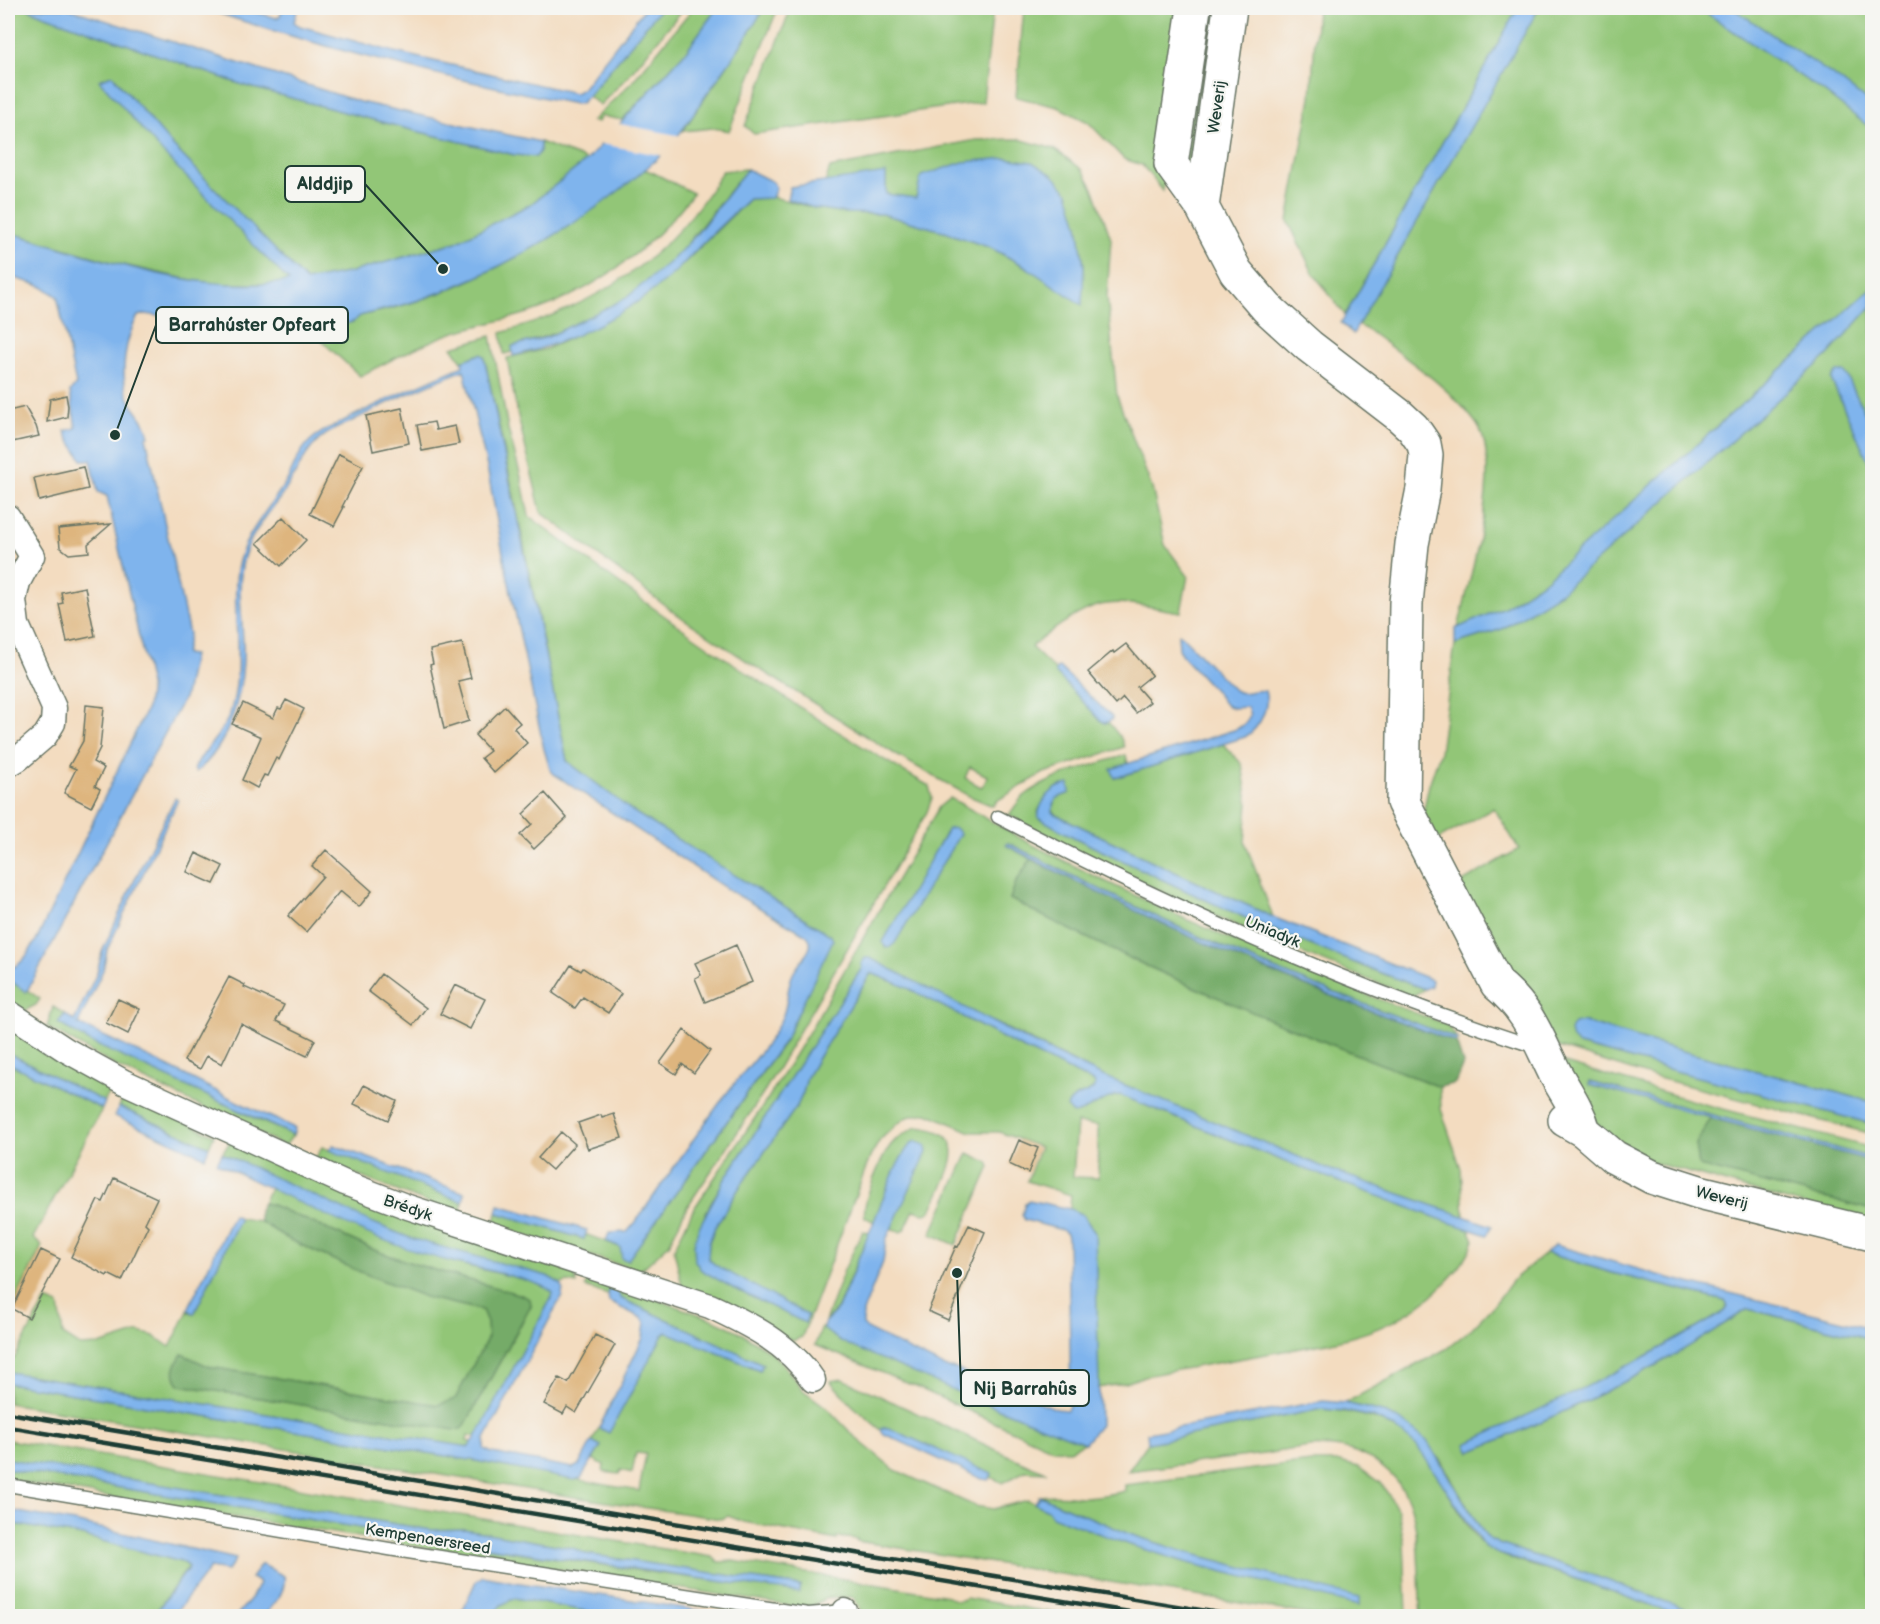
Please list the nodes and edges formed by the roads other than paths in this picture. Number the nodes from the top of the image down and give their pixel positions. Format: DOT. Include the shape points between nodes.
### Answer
graph roads {
  1 [pos="1194,8"];
  2 [pos="1230,8"];
  3 [pos="1202,207"];
  4 [pos="8,517"];
  5 [pos="8,765"];
  6 [pos="998,817"];
  7 [pos="8,1012"];
  8 [pos="1532,1046"];
  9 [pos="1872,1234"];
  10 [pos="813,1380"];
  11 [pos="8,1485"];
  12 [pos="846,1614"];
  1 -- 3 [label="street" via="1171,164"];
  2 -- 3 [label="street, Weverij"];
  3 -- 8 [label="street, Weverij" via="1236,272 1268,308 1316,352 1400,416 1424,444 1426,468 1406,603 1403,802 1497,984 1504,1019"];
  4 -- 5 [label="street" via="32,556 18,582 14,600 17,626 54,708 53,723 45,736"];
  6 -- 8 [label="lane, Uniadyk" via="1240,935 1365,986"];
  7 -- 10 [label="street, Brédyk" via="124,1082 345,1183 710,1306 775,1341 796,1358"];
  8 -- 9 [label="street, Weverij" via="1555,1072 1579,1112 1584,1131 1614,1157 1652,1177"];
  11 -- 12 [label="lane, Kempenaersreed" via="808,1614"];
}
